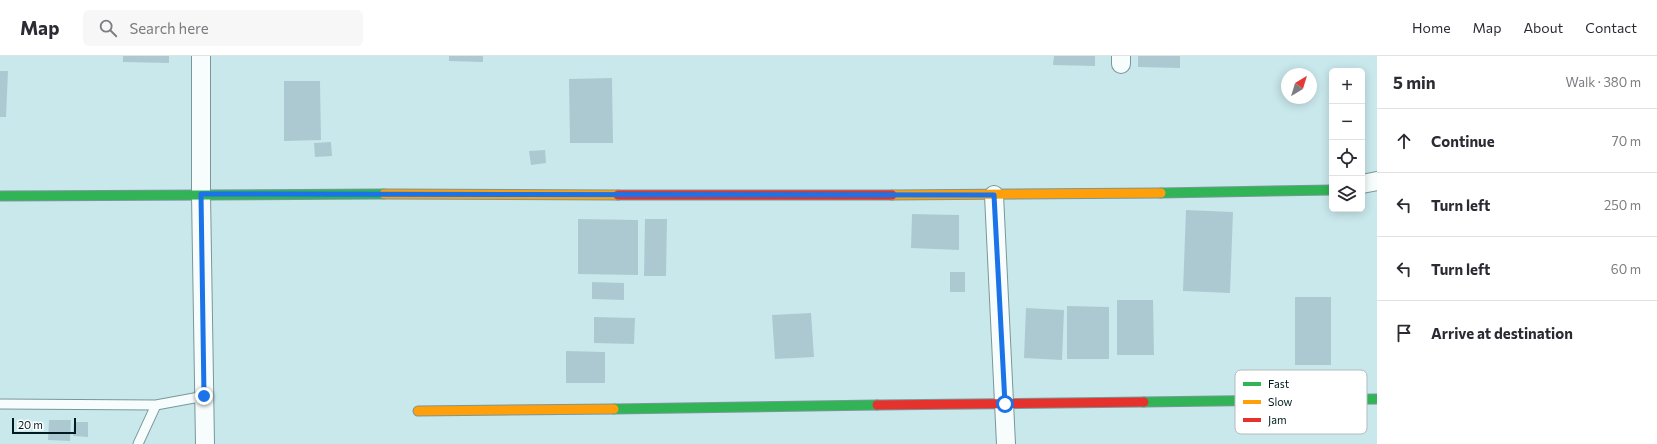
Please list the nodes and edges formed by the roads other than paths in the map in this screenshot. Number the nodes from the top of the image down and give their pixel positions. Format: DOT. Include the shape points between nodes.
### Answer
graph roads {
  1 [pos="201,56"];
  2 [pos="1377,181"];
  3 [pos="1365,183"];
  4 [pos="1329,190"];
  5 [pos="201,194"];
  6 [pos="994,195"];
  7 [pos="0,196"];
  8 [pos="204,396"];
  9 [pos="1367,398"];
  10 [pos="1377,399"];
  11 [pos="1235,400"];
  12 [pos="0,404"];
  13 [pos="1005,404"];
  14 [pos="156,405"];
  15 [pos="418,411"];
  16 [pos="138,444"];
  17 [pos="205,444"];
  18 [pos="1006,444"];
  1 -- 5 [label="street"];
  2 -- 3 [label="street"];
  4 -- 6 [label="street"];
  5 -- 6 [label="street"];
  5 -- 7 [label="street"];
  5 -- 8 [label="street"];
  6 -- 13 [label="street"];
  8 -- 14 [label="lane"];
  8 -- 17 [label="street"];
  9 -- 10 [label="street"];
  11 -- 13 [label="street"];
  12 -- 14 [label="lane"];
  13 -- 15 [label="street"];
  13 -- 18 [label="street"];
  14 -- 16 [label="lane"];
}
